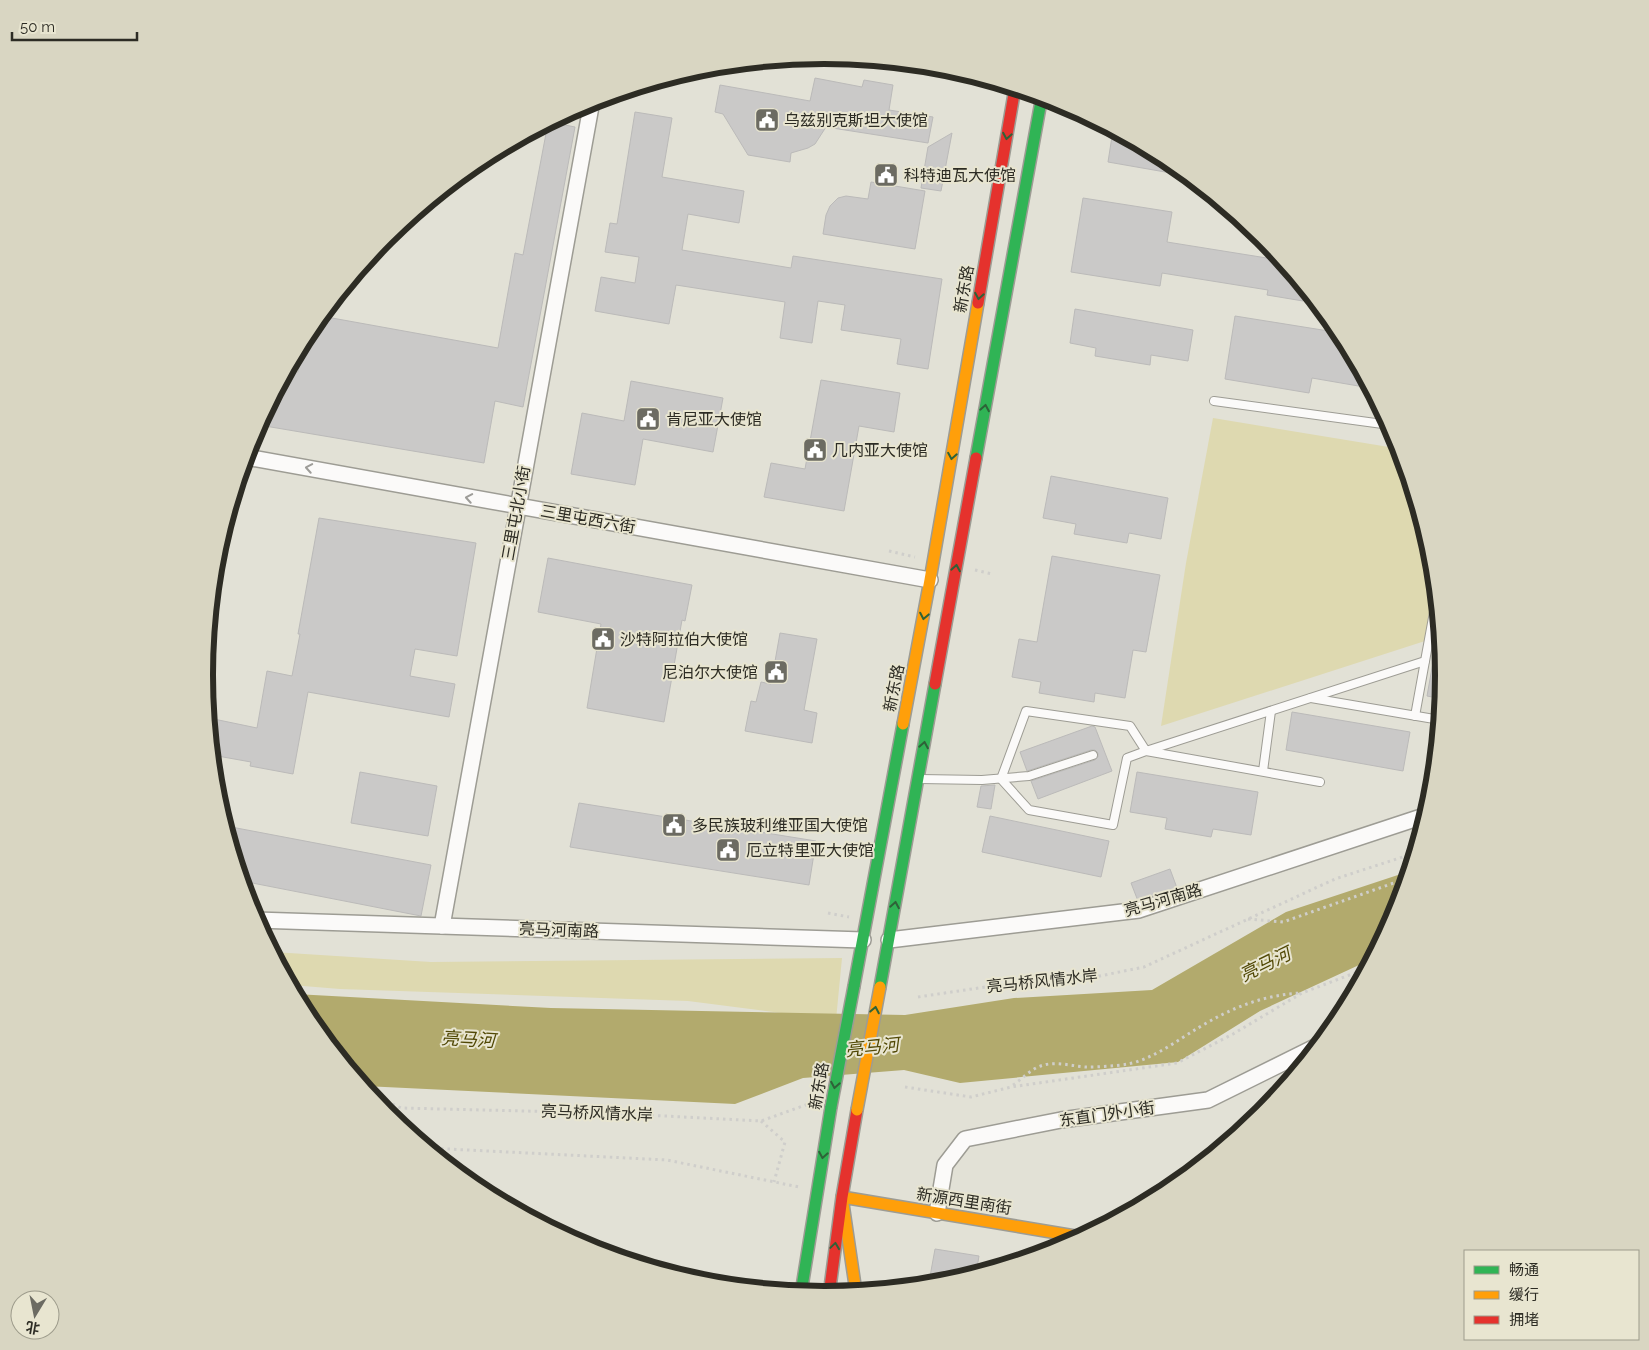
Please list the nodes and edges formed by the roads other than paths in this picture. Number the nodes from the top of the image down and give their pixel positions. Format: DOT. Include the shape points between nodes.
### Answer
graph roads {
  1 [pos="1014,94"];
  2 [pos="1041,103"];
  3 [pos="590,110"];
  4 [pos="1214,401"];
  5 [pos="1381,423"];
  6 [pos="254,458"];
  7 [pos="517,507"];
  8 [pos="930,580"];
  9 [pos="1433,619"];
  10 [pos="1425,661"];
  11 [pos="1311,698"];
  12 [pos="1271,711"];
  13 [pos="1415,716"];
  14 [pos="1434,719"];
  15 [pos="1146,751"];
  16 [pos="1093,755"];
  17 [pos="1263,771"];
  18 [pos="918,779"];
  19 [pos="1001,779"];
  20 [pos="1320,782"];
  21 [pos="1419,818"];
  22 [pos="265,920"];
  23 [pos="442,926"];
  24 [pos="863,940"];
  25 [pos="889,940"];
  26 [pos="1304,1053"];
  27 [pos="842,1198"];
  28 [pos="936,1213"];
  29 [pos="1067,1236"];
  30 [pos="802,1285"];
  31 [pos="855,1285"];
  32 [pos="830,1286"];
  1 -- 8 [label="main road, 新东路, one-way"];
  18 -- 2 [label="main road, one-way"];
  3 -- 7 [label="street, 三里屯北小街"];
  4 -- 5 [label="lane"];
  7 -- 6 [label="street, 三里屯西六街, one-way"];
  7 -- 8 [label="street, 三里屯西六街"];
  7 -- 23 [label="street, 三里屯北小街"];
  8 -- 24 [label="main road, 新东路, one-way"];
  9 -- 10 [label="lane"];
  10 -- 11 [label="lane"];
  10 -- 13 [label="lane"];
  11 -- 12 [label="lane"];
  11 -- 13 [label="lane"];
  12 -- 15 [label="lane"];
  12 -- 17 [label="lane"];
  13 -- 14 [label="lane"];
  15 -- 17 [label="lane"];
  15 -- 19 [label="lane" via="1130,726 1026,710"];
  15 -- 19 [label="lane" via="1127,758 1113,825 1029,810"];
  16 -- 19 [label="lane" via="1029,776"];
  17 -- 20 [label="lane"];
  18 -- 19 [label="lane"];
  25 -- 18 [label="main road, one-way"];
  21 -- 25 [label="street, 亮马河南路" via="1139,910"];
  22 -- 23 [label="street, 亮马河南路"];
  23 -- 24 [label="street, 亮马河南路"];
  24 -- 30 [label="main road, 新东路, one-way, bridge"];
  27 -- 25 [label="main road, one-way, bridge"];
  26 -- 28 [label="street, 东直门外小街" via="1208,1100 1061,1120 965,1139 945,1165"];
  27 -- 28 [label="main road, 新源西里南街"];
  27 -- 31 [label="main road"];
  32 -- 27 [label="main road, one-way"];
  28 -- 29 [label="main road, 新源西里南街"];
}
